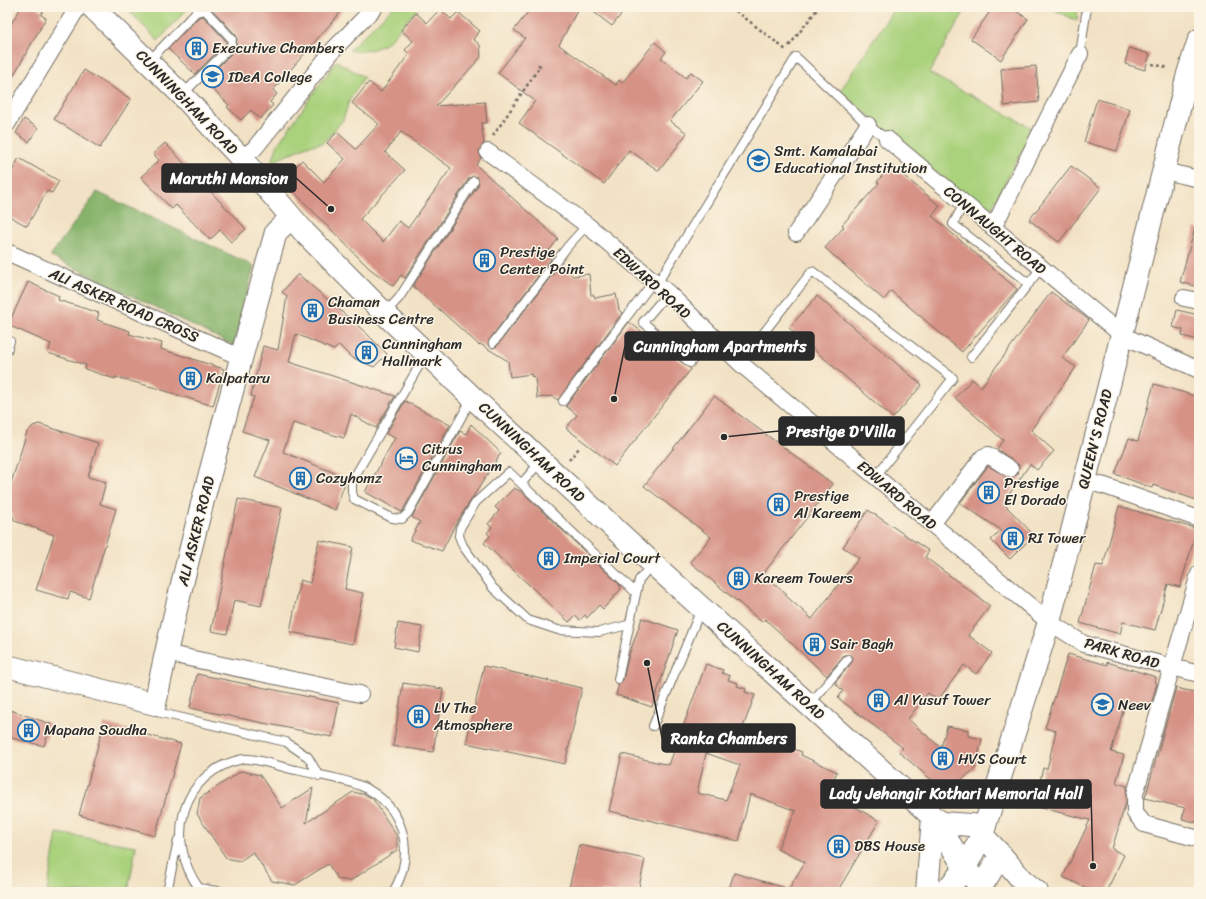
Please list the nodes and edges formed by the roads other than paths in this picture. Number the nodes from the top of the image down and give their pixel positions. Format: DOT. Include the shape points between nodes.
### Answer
graph roads {
  1 [pos="78,7"];
  2 [pos="92,7"];
  3 [pos="375,7"];
  4 [pos="1086,7"];
  5 [pos="1199,40"];
  6 [pos="1080,54"];
  7 [pos="148,61"];
  8 [pos="1186,73"];
  9 [pos="182,95"];
  10 [pos="7,124"];
  11 [pos="868,125"];
  12 [pos="887,139"];
  13 [pos="488,152"];
  14 [pos="241,158"];
  15 [pos="1164,171"];
  16 [pos="1199,179"];
  17 [pos="474,181"];
  18 [pos="964,204"];
  19 [pos="291,218"];
  20 [pos="587,225"];
  21 [pos="993,228"];
  22 [pos="796,233"];
  23 [pos="7,252"];
  24 [pos="1041,268"];
  25 [pos="1029,284"];
  26 [pos="659,286"];
  27 [pos="385,314"];
  28 [pos="1122,335"];
  29 [pos="712,338"];
  30 [pos="7,340"];
  31 [pos="493,343"];
  32 [pos="7,351"];
  33 [pos="427,353"];
  34 [pos="971,357"];
  35 [pos="242,358"];
  36 [pos="740,363"];
  37 [pos="1199,370"];
  38 [pos="473,398"];
  39 [pos="563,401"];
  40 [pos="542,460"];
  41 [pos="1010,469"];
  42 [pos="875,477"];
  43 [pos="1084,481"];
  44 [pos="522,483"];
  45 [pos="1199,519"];
  46 [pos="932,524"];
  47 [pos="653,564"];
  48 [pos="1199,574"];
  49 [pos="635,592"];
  50 [pos="702,608"];
  51 [pos="1049,622"];
  52 [pos="628,625"];
  53 [pos="165,653"];
  54 [pos="848,659"];
  55 [pos="7,666"];
  56 [pos="1171,667"];
  57 [pos="1199,674"];
  58 [pos="618,679"];
  59 [pos="360,694"];
  60 [pos="155,704"];
  61 [pos="809,704"];
  62 [pos="653,726"];
  63 [pos="319,776"];
  64 [pos="933,817"];
  65 [pos="180,827"];
  66 [pos="984,831"];
  67 [pos="1199,839"];
  68 [pos="1001,855"];
  69 [pos="965,868"];
  70 [pos="983,890"];
  71 [pos="167,892"];
  72 [pos="222,892"];
  73 [pos="393,892"];
  74 [pos="927,892"];
  75 [pos="945,892"];
  76 [pos="1037,892"];
  1 -- 10 [label="street"];
  2 -- 7 [label="main road, CUNNINGHAM ROAD"];
  3 -- 14 [label="street" via="334,49 254,149"];
  4 -- 6 [label="lane"];
  5 -- 8 [label="main road, QUEEN'S ROAD"];
  6 -- 21 [label="street"];
  7 -- 9 [label="main road, CUNNINGHAM ROAD"];
  7 -- 9 [label="lane" via="196,12 205,10 232,39 231,46"];
  8 -- 15 [label="main road, QUEEN'S ROAD"];
  9 -- 14 [label="main road, CUNNINGHAM ROAD"];
  11 -- 12 [label="lane, CONNAUGHT ROAD"];
  11 -- 22 [label="street"];
  11 -- 26 [label="lane, CONNAUGHT ROAD" via="796,57"];
  12 -- 18 [label="street, CONNAUGHT ROAD"];
  13 -- 20 [label="street, EDWARD ROAD"];
  14 -- 19 [label="main road, CUNNINGHAM ROAD"];
  15 -- 16 [label="street"];
  15 -- 28 [label="main road, QUEEN'S ROAD"];
  17 -- 27 [label="lane" via="399,298"];
  18 -- 21 [label="street, CONNAUGHT ROAD"];
  18 -- 25 [label="lane" via="954,224"];
  19 -- 27 [label="main road, CUNNINGHAM ROAD"];
  19 -- 35 [label="main road, ALI ASKER ROAD" via="276,232"];
  20 -- 26 [label="street, EDWARD ROAD"];
  20 -- 31 [label="lane"];
  21 -- 24 [label="street, CONNAUGHT ROAD"];
  23 -- 35 [label="street, ALI ASKER ROAD CROSS"];
  24 -- 25 [label="lane"];
  24 -- 28 [label="street, CONNAUGHT ROAD"];
  25 -- 34 [label="lane"];
  26 -- 29 [label="street, EDWARD ROAD"];
  26 -- 29 [label="lane" via="643,322 690,363"];
  26 -- 39 [label="lane"];
  27 -- 33 [label="main road, CUNNINGHAM ROAD"];
  28 -- 37 [label="street, CONNAUGHT ROAD"];
  28 -- 43 [label="main road, QUEEN'S ROAD"];
  29 -- 36 [label="street, EDWARD ROAD"];
  30 -- 32 [label="lane" via="10,341"];
  33 -- 38 [label="main road, CUNNINGHAM ROAD"];
  33 -- 38 [label="lane" via="352,481 354,498 392,518 402,519 408,513"];
  35 -- 53 [label="main road, ALI ASKER ROAD"];
  36 -- 42 [label="street, EDWARD ROAD"];
  36 -- 42 [label="lane" via="812,271 953,378"];
  38 -- 40 [label="main road, CUNNINGHAM ROAD"];
  40 -- 44 [label="lane"];
  40 -- 47 [label="main road, CUNNINGHAM ROAD"];
  41 -- 46 [label="street" via="993,457 983,457"];
  42 -- 46 [label="street, EDWARD ROAD"];
  43 -- 45 [label="street"];
  43 -- 51 [label="main road, QUEEN'S ROAD"];
  44 -- 49 [label="lane"];
  44 -- 52 [label="lane" via="509,472 476,502 460,528 459,536 463,546 488,582 528,620 558,630 599,632"];
  46 -- 51 [label="street, EDWARD ROAD"];
  47 -- 49 [label="lane" via="638,580"];
  47 -- 50 [label="main road, CUNNINGHAM ROAD"];
  48 -- 56 [label="street"];
  49 -- 52 [label="lane"];
  50 -- 61 [label="main road, CUNNINGHAM ROAD"];
  50 -- 62 [label="lane"];
  51 -- 56 [label="street, PARK ROAD" via="1084,644"];
  51 -- 66 [label="main road, QUEEN'S ROAD"];
  52 -- 58 [label="lane"];
  53 -- 59 [label="street"];
  53 -- 60 [label="main road, ALI ASKER ROAD"];
  54 -- 61 [label="lane"];
  55 -- 60 [label="main road"];
  56 -- 57 [label="street, PARK ROAD"];
  56 -- 67 [label="street" via="1135,794 1135,813 1144,824"];
  60 -- 63 [label="lane" via="161,713 286,742 308,757"];
  61 -- 64 [label="main road, CUNNINGHAM ROAD"];
  63 -- 65 [label="lane" via="245,758 231,762 206,777 197,787 189,799"];
  63 -- 73 [label="lane" via="359,785 371,791 391,808 398,819 406,843 403,870"];
  64 -- 66 [label="main road" via="942,823"];
  64 -- 69 [label="main road, CUNNINGHAM ROAD"];
  64 -- 74 [label="main road"];
  65 -- 71 [label="lane"];
  65 -- 72 [label="lane" via="182,853 191,877 199,888"];
  66 -- 68 [label="main road"];
  66 -- 69 [label="main road, QUEEN'S ROAD"];
  68 -- 70 [label="main road"];
  68 -- 76 [label="main road" via="1022,880"];
  69 -- 70 [label="main road, CUNNINGHAM ROAD"];
  69 -- 75 [label="main road, QUEEN'S ROAD"];
}
